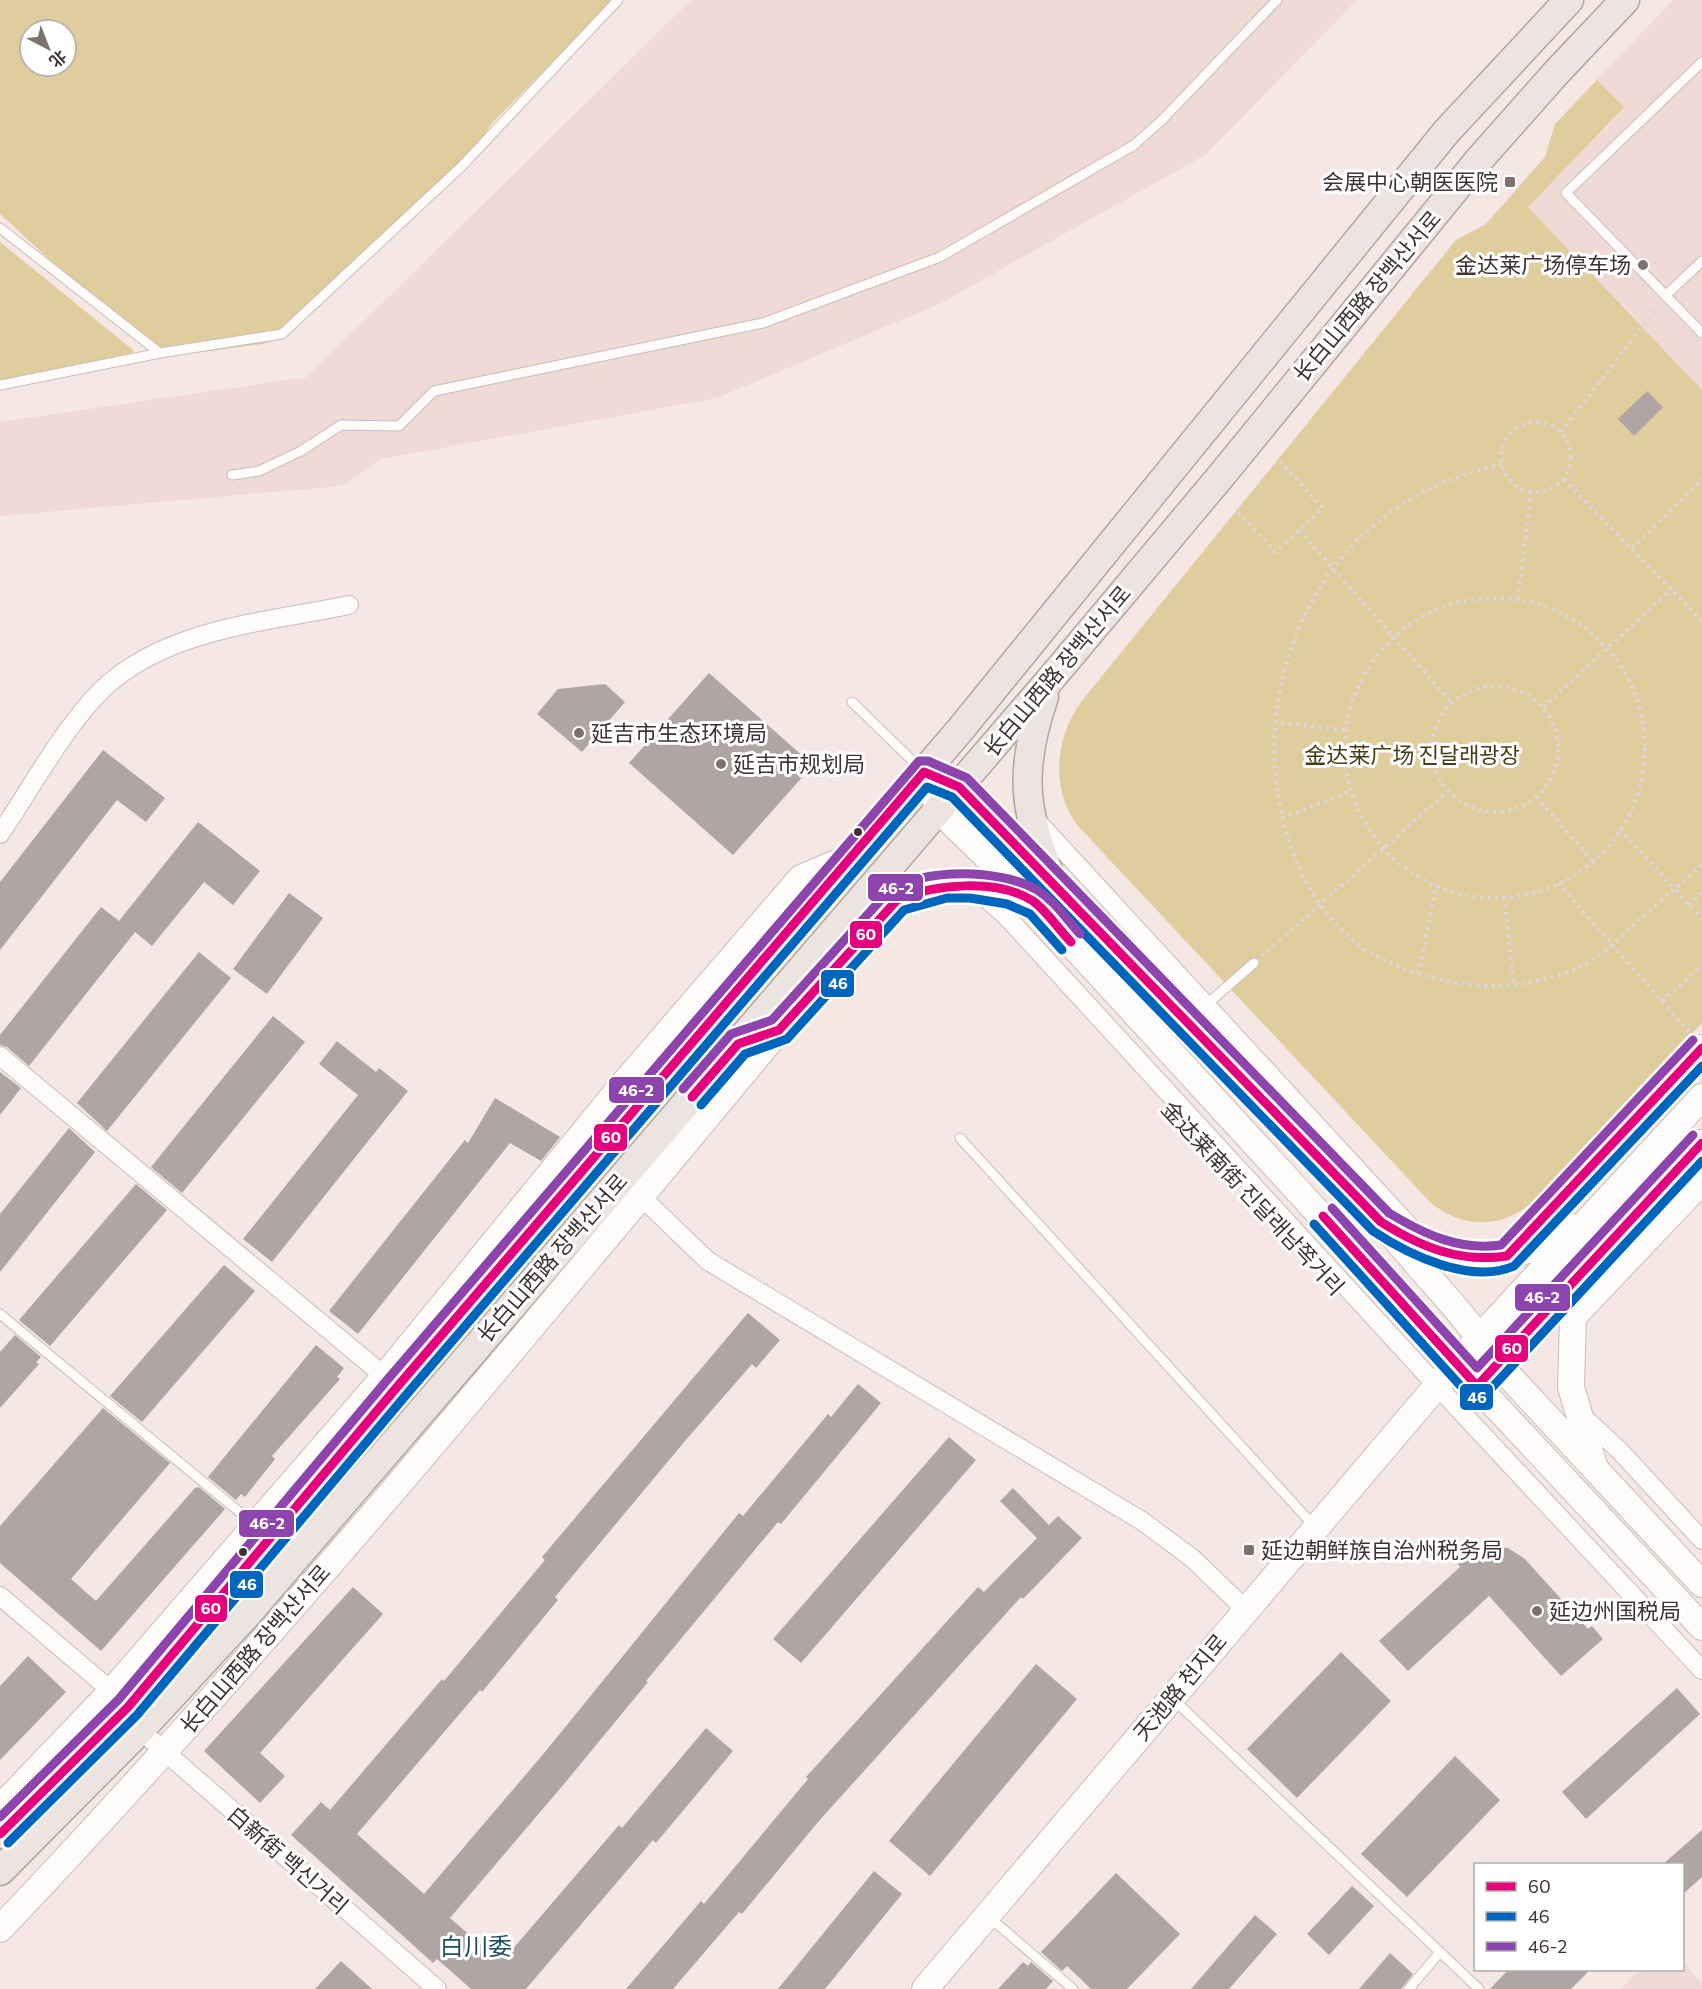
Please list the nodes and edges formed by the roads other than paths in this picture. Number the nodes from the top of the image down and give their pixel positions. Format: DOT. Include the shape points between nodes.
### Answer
graph roads {
  1 [pos="618,0"];
  2 [pos="1277,0"];
  3 [pos="1569,0"];
  4 [pos="1625,0"];
  5 [pos="1702,62"];
  6 [pos="0,228"];
  7 [pos="1702,261"];
  8 [pos="1665,296"];
  9 [pos="1702,333"];
  10 [pos="160,353"];
  11 [pos="0,385"];
  12 [pos="232,475"];
  13 [pos="349,605"];
  14 [pos="1020,656"];
  15 [pos="1050,681"];
  16 [pos="852,702"];
  17 [pos="924,772"];
  18 [pos="959,787"];
  19 [pos="940,811"];
  20 [pos="1030,814"];
  21 [pos="0,834"];
  22 [pos="1052,880"];
  23 [pos="971,885"];
  24 [pos="1033,902"];
  25 [pos="1254,963"];
  26 [pos="1206,1005"];
  27 [pos="779,1030"];
  28 [pos="1698,1042"];
  29 [pos="738,1044"];
  30 [pos="0,1056"];
  31 [pos="1702,1097"];
  32 [pos="960,1138"];
  33 [pos="1702,1143"];
  34 [pos="1702,1180"];
  35 [pos="631,1187"];
  36 [pos="1599,1211"];
  37 [pos="1381,1222"];
  38 [pos="1430,1248"];
  39 [pos="1507,1256"];
  40 [pos="1574,1283"];
  41 [pos="0,1314"];
  42 [pos="1571,1319"];
  43 [pos="1482,1338"];
  44 [pos="1458,1362"];
  45 [pos="1497,1363"];
  46 [pos="391,1381"];
  47 [pos="1477,1386"];
  48 [pos="1438,1387"];
  49 [pos="1576,1410"];
  50 [pos="1598,1474"];
  51 [pos="255,1526"];
  52 [pos="1316,1528"];
  53 [pos="1702,1540"];
  54 [pos="1702,1584"];
  55 [pos="0,1596"];
  56 [pos="1246,1610"];
  57 [pos="1702,1627"];
  58 [pos="1702,1670"];
  59 [pos="1172,1698"];
  60 [pos="127,1709"];
  61 [pos="164,1753"];
  62 [pos="0,1808"];
  63 [pos="0,1834"];
  64 [pos="0,1871"];
  65 [pos="987,1915"];
  66 [pos="0,1929"];
  67 [pos="1440,1952"];
  68 [pos="437,1989"];
  69 [pos="925,1989"];
  70 [pos="1073,1989"];
  71 [pos="1408,1989"];
  72 [pos="1479,1989"];
  1 -- 10 [label="lane" via="462,166 294,326 282,334"];
  2 -- 12 [label="lane" via="1134,145 940,256 763,323 434,391 399,426 341,425 301,451 259,471"];
  3 -- 14 [label="main road, 长白山西路 장백산서로" via="1447,130"];
  4 -- 15 [label="main road, 长白山西路 장백산서로" via="1478,160"];
  5 -- 8 [label="lane" via="1566,193"];
  6 -- 10 [label="lane"];
  7 -- 8 [label="lane"];
  8 -- 9 [label="lane"];
  10 -- 11 [label="lane"];
  13 -- 21 [label="street" via="175,642 136,664 93,698"];
  14 -- 15 [label="main road"];
  14 -- 17 [label="main road, 长白山西路 장백산서로"];
  15 -- 18 [label="main road, 长白山西路 장백산서로"];
  15 -- 20 [label="main road" via="1028,755 1026,786"];
  16 -- 17 [label="lane"];
  17 -- 18 [label="main road"];
  17 -- 19 [label="main road, 金达莱南街 진달래남쪽거리"];
  17 -- 46 [label="main road, 长白山西路 장백산서로"];
  18 -- 19 [label="main road, 长白山西路 장백산서로"];
  18 -- 22 [label="main road"];
  19 -- 24 [label="main road, 金达莱南街 진달래남쪽거리"];
  19 -- 29 [label="main road, 长白山西路 장백산서로"];
  20 -- 22 [label="main road" via="1037,845"];
  20 -- 26 [label="street"];
  22 -- 37 [label="main road"];
  23 -- 24 [label="main road"];
  23 -- 27 [label="main road" via="919,890 897,900"];
  23 -- 48 [label="street, 金达莱南街 진달래남쪽거리" via="1006,916"];
  24 -- 44 [label="main road, 金达莱南街 진달래남쪽거리"];
  25 -- 26 [label="lane"];
  26 -- 38 [label="street"];
  27 -- 29 [label="main road"];
  27 -- 35 [label="main road, 长白山西路 장백산서로"];
  28 -- 39 [label="main road"];
  29 -- 35 [label="main road, 长白山西路 장백산서로"];
  30 -- 46 [label="street"];
  31 -- 36 [label="main road, 天池路 천지로"];
  32 -- 52 [label="lane"];
  33 -- 40 [label="main road"];
  34 -- 42 [label="main road"];
  35 -- 56 [label="street" via="708,1261 1142,1521 1192,1558"];
  35 -- 60 [label="main road, 长白山西路 장백산서로" via="249,1612"];
  35 -- 61 [label="main road, 长白山西路 장백산서로" via="344,1547"];
  36 -- 39 [label="main road" via="1557,1239"];
  36 -- 43 [label="main road, 天池路 천지로"];
  37 -- 38 [label="main road" via="1421,1247"];
  37 -- 43 [label="main road"];
  38 -- 39 [label="main road" via="1451,1256"];
  40 -- 42 [label="main road"];
  40 -- 45 [label="main road"];
  41 -- 51 [label="lane"];
  42 -- 49 [label="main road" via="1570,1387"];
  43 -- 44 [label="main road, 天池路 천지로"];
  43 -- 45 [label="main road"];
  44 -- 47 [label="main road, 金达莱南街 진달래남쪽거리"];
  44 -- 48 [label="main road, 天池路 천지로"];
  45 -- 47 [label="main road"];
  45 -- 50 [label="main road"];
  46 -- 51 [label="main road, 长白山西路 장백산서로"];
  46 -- 60 [label="main road, 长白山西路 장백산서로"];
  47 -- 48 [label="main road"];
  47 -- 57 [label="main road, 金达莱南街 진달래남쪽거리"];
  48 -- 52 [label="main road, 天池路 천지로"];
  48 -- 58 [label="street, 金达莱南街 진달래남쪽거리"];
  49 -- 50 [label="main road"];
  49 -- 53 [label="street" via="1620,1451"];
  50 -- 54 [label="main road"];
  51 -- 60 [label="main road, 长白山西路 장백산서로"];
  52 -- 56 [label="main road, 天池路 천지로"];
  55 -- 60 [label="street, 白新街 백신거리"];
  56 -- 59 [label="main road, 天池路 천지로"];
  59 -- 65 [label="main road, 天池路 천지로"];
  59 -- 67 [label="lane"];
  60 -- 61 [label="street, 白新街 백신거리"];
  60 -- 62 [label="main road, 长白山西路 장백산서로"];
  60 -- 63 [label="main road, 长白山西路 장백산서로"];
  60 -- 64 [label="main road, 长白山西路 장백산서로"];
  61 -- 66 [label="main road, 长白山西路 장백산서로"];
  61 -- 68 [label="street, 白新街 백신거리"];
  65 -- 69 [label="main road, 天池路 천지로"];
  65 -- 70 [label="lane"];
  67 -- 71 [label="lane"];
  67 -- 72 [label="lane"];
}
